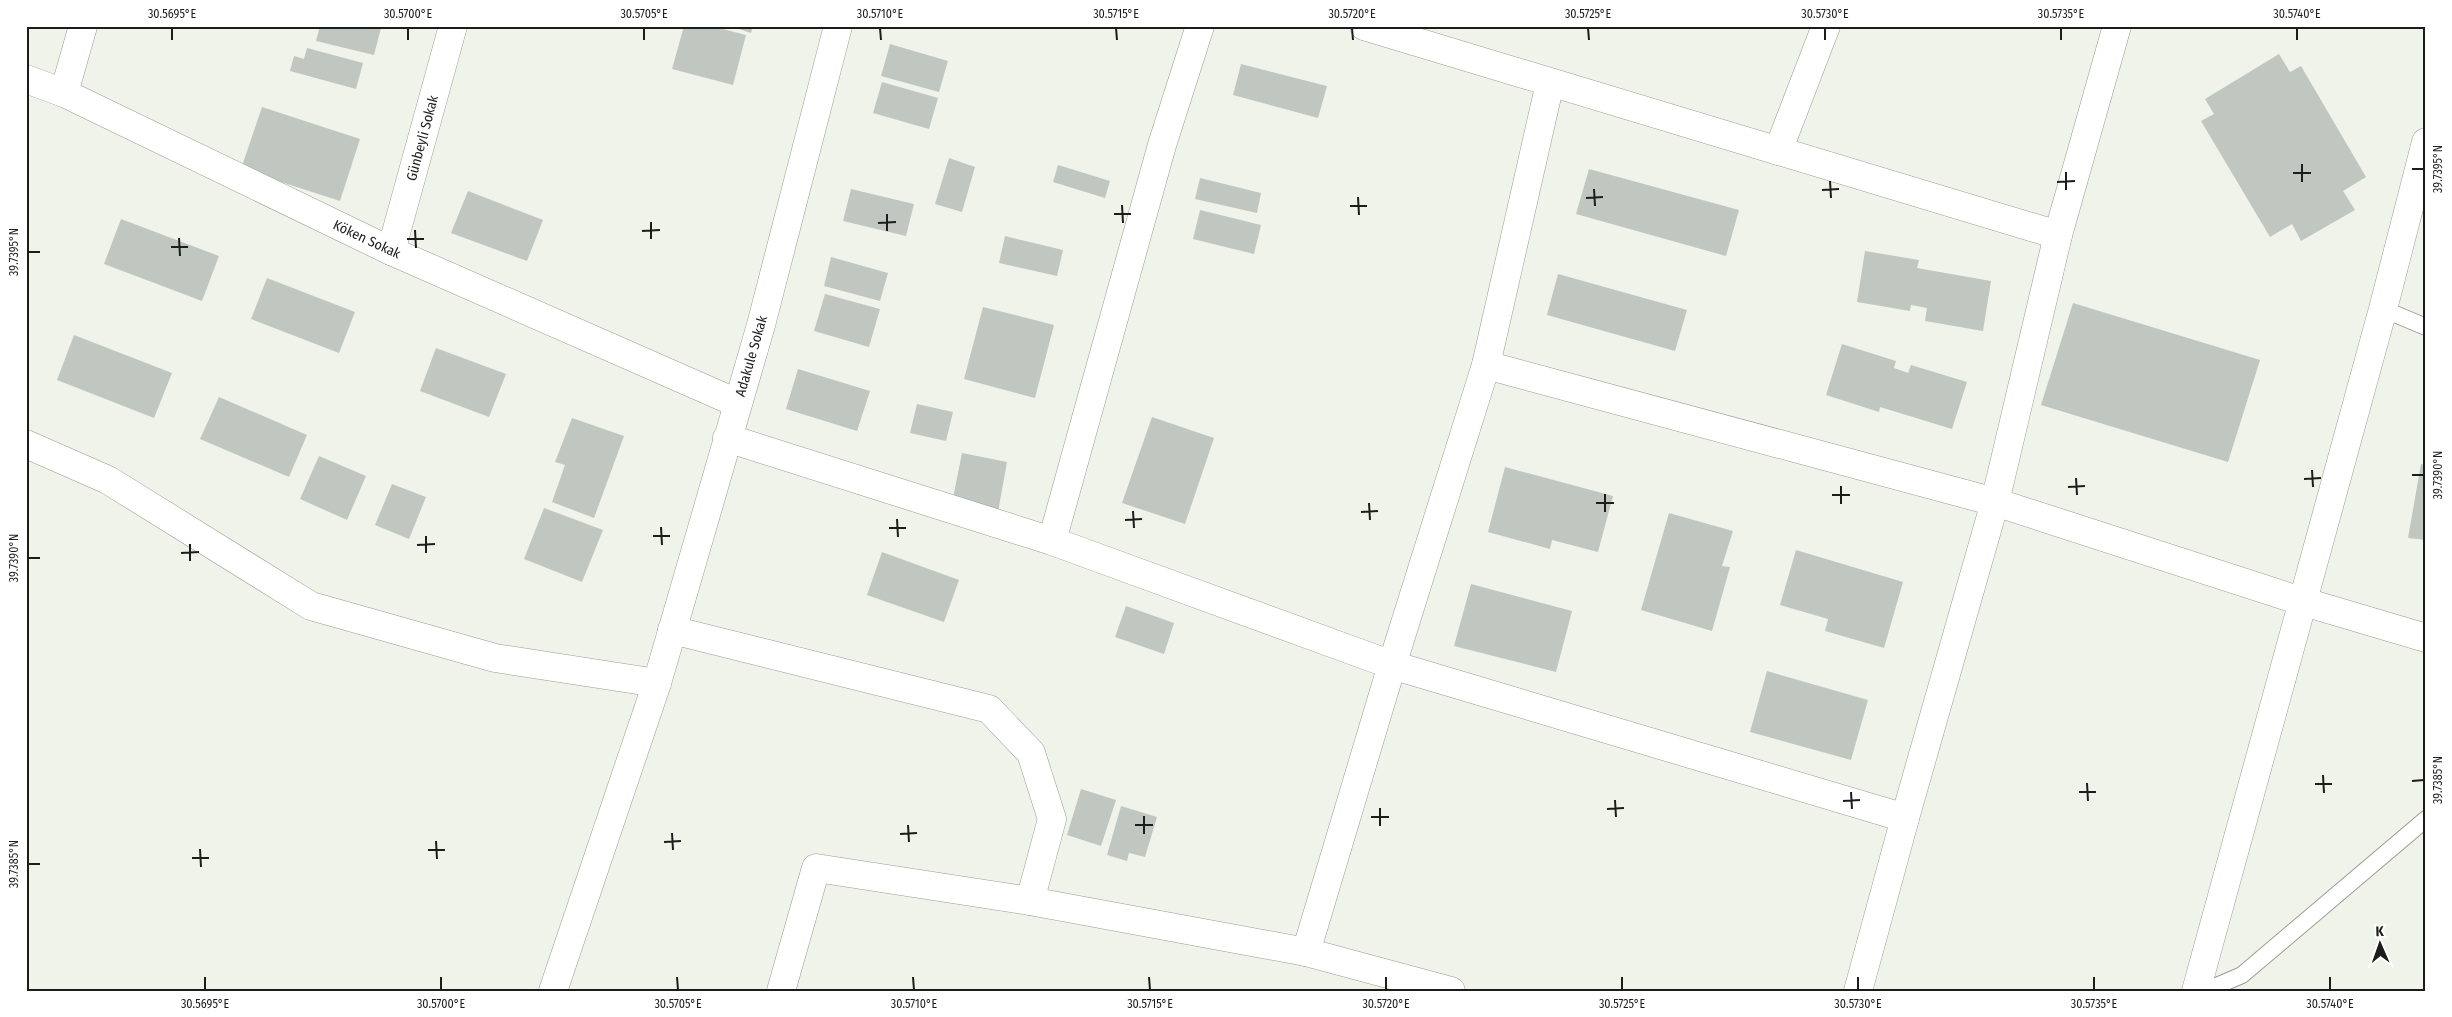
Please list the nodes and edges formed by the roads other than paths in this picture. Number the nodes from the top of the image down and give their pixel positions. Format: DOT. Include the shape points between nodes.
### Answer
graph roads {
  1 [pos="83,26"];
  2 [pos="453,26"];
  3 [pos="838,26"];
  4 [pos="1200,26"];
  5 [pos="1826,26"];
  6 [pos="2117,26"];
  7 [pos="1377,28"];
  8 [pos="26,79"];
  9 [pos="1550,83"];
  10 [pos="64,93"];
  11 [pos="2426,142"];
  12 [pos="1778,151"];
  13 [pos="2058,235"];
  14 [pos="391,251"];
  15 [pos="2383,309"];
  16 [pos="2426,327"];
  17 [pos="1486,365"];
  18 [pos="737,403"];
  19 [pos="727,438"];
  20 [pos="26,444"];
  21 [pos="1995,502"];
  22 [pos="1052,541"];
  23 [pos="2301,601"];
  24 [pos="672,630"];
  25 [pos="2426,638"];
  26 [pos="1392,665"];
  27 [pos="656,683"];
  28 [pos="1905,818"];
  29 [pos="2426,819"];
  30 [pos="1030,901"];
  31 [pos="1306,952"];
  32 [pos="553,991"];
  33 [pos="781,991"];
  34 [pos="1451,991"];
  35 [pos="1858,991"];
  36 [pos="2196,991"];
  37 [pos="2205,991"];
  1 -- 10 [label="street"];
  2 -- 14 [label="street, Günbeyli Sokak"];
  3 -- 18 [label="street, Adakule Sokak" via="761,325"];
  4 -- 22 [label="street" via="1162,145"];
  5 -- 12 [label="street"];
  6 -- 13 [label="street"];
  7 -- 9 [label="street"];
  8 -- 10 [label="street, Köken Sokak"];
  9 -- 12 [label="street"];
  9 -- 17 [label="street"];
  10 -- 14 [label="street, Köken Sokak"];
  11 -- 15 [label="street"];
  12 -- 13 [label="street"];
  13 -- 21 [label="street"];
  14 -- 18 [label="street, Köken Sokak"];
  15 -- 16 [label="lane"];
  15 -- 23 [label="street"];
  17 -- 21 [label="street"];
  17 -- 26 [label="street"];
  18 -- 19 [label="street, Adakule Sokak"];
  19 -- 22 [label="street"];
  19 -- 24 [label="street, Adakule Sokak"];
  20 -- 27 [label="street" via="108,480 311,606 495,658"];
  21 -- 23 [label="street"];
  21 -- 28 [label="street"];
  22 -- 26 [label="street"];
  23 -- 25 [label="street"];
  23 -- 36 [label="street"];
  24 -- 27 [label="street, Adakule Sokak"];
  24 -- 30 [label="street" via="989,709 1031,753 1052,818"];
  26 -- 28 [label="street"];
  26 -- 31 [label="street"];
  27 -- 32 [label="street, Adakule Sokak"];
  28 -- 35 [label="street"];
  29 -- 37 [label="lane" via="2242,975"];
  30 -- 31 [label="street"];
  30 -- 33 [label="street" via="816,868"];
  31 -- 34 [label="street"];
}
